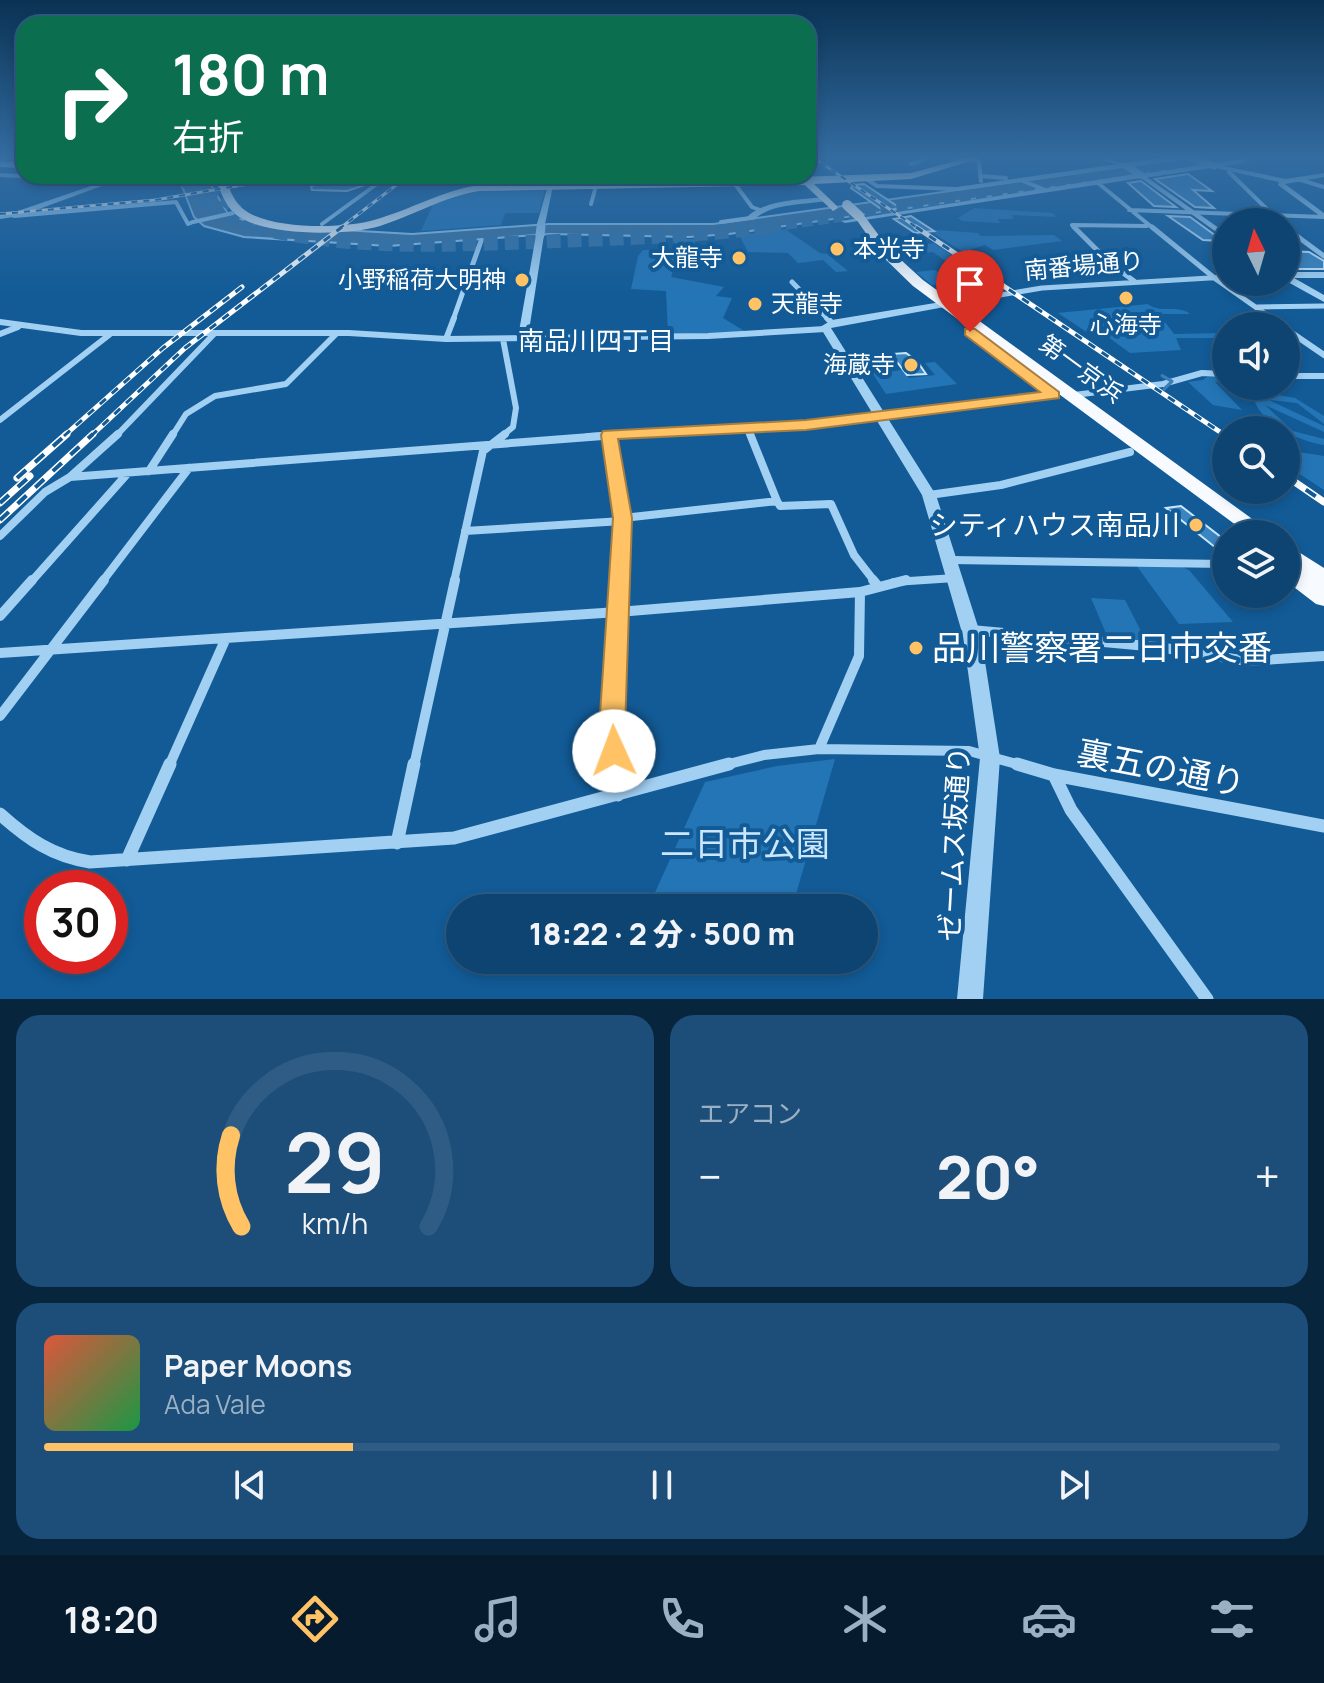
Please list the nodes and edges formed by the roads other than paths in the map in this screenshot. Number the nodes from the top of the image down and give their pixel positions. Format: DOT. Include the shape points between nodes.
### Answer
graph roads {
  1 [pos="46,203"];
  2 [pos="163,203"];
  3 [pos="176,203"];
  4 [pos="232,203"];
  5 [pos="242,203"];
  6 [pos="351,203"];
  7 [pos="412,203"];
  8 [pos="421,203"];
  9 [pos="546,203"];
  10 [pos="749,203"];
  11 [pos="828,203"];
  12 [pos="844,203"];
  13 [pos="959,203"];
  14 [pos="1120,203"];
  15 [pos="1179,203"];
  16 [pos="1305,203"];
  17 [pos="760,210"];
  18 [pos="1128,210"];
  19 [pos="236,212"];
  20 [pos="1192,212"];
  21 [pos="1212,212"];
  22 [pos="5,216"];
  23 [pos="1300,216"];
  24 [pos="860,217"];
  25 [pos="1324,217"];
  26 [pos="750,218"];
  27 [pos="844,220"];
  28 [pos="721,222"];
  29 [pos="322,224"];
  30 [pos="1148,226"];
  31 [pos="1212,227"];
  32 [pos="1300,238"];
  33 [pos="481,241"];
  34 [pos="1324,256"];
  35 [pos="1212,275"];
  36 [pos="1324,275"];
  37 [pos="1300,276"];
  38 [pos="1212,277"];
  39 [pos="1134,281"];
  40 [pos="792,282"];
  41 [pos="1300,284"];
  42 [pos="1240,296"];
  43 [pos="1324,299"];
  44 [pos="941,305"];
  45 [pos="1324,306"];
  46 [pos="1255,307"];
  47 [pos="1262,312"];
  48 [pos="0,322"];
  49 [pos="19,326"];
  50 [pos="828,326"];
  51 [pos="215,333"];
  52 [pos="0,334"];
  53 [pos="109,334"];
  54 [pos="336,334"];
  55 [pos="523,337"];
  56 [pos="1300,338"];
  57 [pos="446,339"];
  58 [pos="503,339"];
  59 [pos="1324,355"];
  60 [pos="1212,373"];
  61 [pos="1300,376"];
  62 [pos="1324,376"];
  63 [pos="1054,395"];
  64 [pos="1074,395"];
  65 [pos="883,418"];
  66 [pos="0,420"];
  67 [pos="748,429"];
  68 [pos="609,435"];
  69 [pos="487,446"];
  70 [pos="1130,452"];
  71 [pos="189,468"];
  72 [pos="149,471"];
  73 [pos="129,473"];
  74 [pos="70,477"];
  75 [pos="929,495"];
  76 [pos="777,501"];
  77 [pos="622,520"];
  78 [pos="1220,520"];
  79 [pos="1243,520"];
  80 [pos="465,531"];
  81 [pos="0,536"];
  82 [pos="951,560"];
  83 [pos="1300,561"];
  84 [pos="1212,564"];
  85 [pos="956,578"];
  86 [pos="1324,579"];
  87 [pos="1300,580"];
  88 [pos="877,585"];
  89 [pos="860,592"];
  90 [pos="1324,598"];
  91 [pos="618,612"];
  92 [pos="0,616"];
  93 [pos="447,622"];
  94 [pos="971,630"];
  95 [pos="226,638"];
  96 [pos="52,649"];
  97 [pos="0,653"];
  98 [pos="1324,656"];
  99 [pos="0,716"];
  100 [pos="819,749"];
  101 [pos="990,758"];
  102 [pos="1054,775"];
  103 [pos="618,795"];
  104 [pos="0,814"];
  105 [pos="1324,826"];
  106 [pos="397,843"];
  107 [pos="127,860"];
  108 [pos="970,999"];
  109 [pos="1207,999"];
  1 -- 22 [label="street"];
  2 -- 22 [label="street, bridge"];
  3 -- 19 [label="street, bridge" via="188,224"];
  4 -- 19 [label="main road"];
  5 -- 29 [label="main road" via="252,213"];
  6 -- 29 [label="street"];
  7 -- 29 [label="main road" via="366,223"];
  8 -- 19 [label="main road" via="381,222 355,227 278,224"];
  9 -- 55 [label="street, bridge"];
  10 -- 17 [label="street"];
  11 -- 17 [label="street"];
  11 -- 27 [label="highway, 第一京浜"];
  12 -- 24 [label="highway, 第一京浜, bridge"];
  13 -- 24 [label="street"];
  14 -- 18 [label="street"];
  15 -- 20 [label="street"];
  16 -- 25 [label="street"];
  17 -- 26 [label="street"];
  18 -- 20 [label="street"];
  18 -- 30 [label="street"];
  20 -- 21 [label="street"];
  20 -- 31 [label="street"];
  23 -- 25 [label="street"];
  24 -- 27 [label="street"];
  24 -- 44 [label="highway, 第一京浜" via="893,261"];
  26 -- 28 [label="street"];
  27 -- 44 [label="highway, 第一京浜" via="894,273"];
  30 -- 35 [label="street"];
  30 -- 39 [label="street" via="1072,225"];
  32 -- 34 [label="street"];
  33 -- 57 [label="street"];
  36 -- 37 [label="street"];
  38 -- 39 [label="street, 南番場通り"];
  39 -- 44 [label="street, 南番場通り" via="1035,288"];
  40 -- 50 [label="street"];
  41 -- 43 [label="street"];
  42 -- 46 [label="street"];
  44 -- 50 [label="street"];
  44 -- 63 [label="highway, 第一京浜"];
  44 -- 64 [label="highway, 第一京浜"];
  45 -- 46 [label="street"];
  46 -- 47 [label="street"];
  48 -- 49 [label="street"];
  49 -- 52 [label="street"];
  49 -- 53 [label="street"];
  50 -- 55 [label="street" via="708,336"];
  50 -- 65 [label="street, ゼームス坂通り"];
  51 -- 53 [label="street"];
  51 -- 54 [label="street"];
  51 -- 74 [label="street"];
  53 -- 66 [label="street"];
  54 -- 57 [label="street"];
  54 -- 72 [label="street" via="286,384 215,396 186,414"];
  55 -- 58 [label="street"];
  56 -- 59 [label="street"];
  57 -- 58 [label="street"];
  58 -- 69 [label="street" via="516,409 513,427"];
  64 -- 60 [label="street, one-way"];
  61 -- 62 [label="street"];
  63 -- 65 [label="street"];
  63 -- 70 [label="highway, 第一京浜"];
  64 -- 79 [label="highway, 第一京浜"];
  65 -- 67 [label="street"];
  65 -- 75 [label="street, ゼームス坂通り"];
  67 -- 68 [label="street"];
  67 -- 76 [label="street"];
  68 -- 69 [label="street"];
  68 -- 77 [label="street"];
  69 -- 71 [label="street"];
  69 -- 80 [label="street"];
  70 -- 75 [label="street" via="1001,485"];
  70 -- 78 [label="highway, 第一京浜"];
  71 -- 72 [label="street"];
  71 -- 96 [label="street"];
  72 -- 73 [label="street"];
  73 -- 74 [label="street"];
  73 -- 92 [label="street"];
  74 -- 81 [label="street" via="45,492"];
  75 -- 82 [label="street, ゼームス坂通り"];
  76 -- 77 [label="street"];
  76 -- 88 [label="street" via="780,506 831,504 854,555"];
  77 -- 80 [label="street"];
  77 -- 91 [label="street"];
  80 -- 93 [label="street"];
  82 -- 84 [label="street"];
  82 -- 85 [label="street, ゼームス坂通り"];
  83 -- 86 [label="highway"];
  85 -- 88 [label="street" via="907,578"];
  85 -- 94 [label="street, ゼームス坂通り"];
  87 -- 90 [label="highway"];
  88 -- 89 [label="street"];
  89 -- 91 [label="street"];
  89 -- 100 [label="street" via="859,656"];
  91 -- 93 [label="street"];
  91 -- 103 [label="street" via="612,730"];
  93 -- 95 [label="street"];
  93 -- 106 [label="street"];
  94 -- 98 [label="street" via="1247,661"];
  94 -- 101 [label="street, ゼームス坂通り"];
  95 -- 96 [label="street"];
  95 -- 107 [label="street"];
  96 -- 97 [label="street"];
  96 -- 99 [label="street"];
  100 -- 101 [label="street, 裏五の通り" via="969,751"];
  100 -- 103 [label="street, 裏五の通り" via="764,755"];
  101 -- 102 [label="street, 裏五の通り"];
  101 -- 108 [label="street, ゼームス坂通り"];
  102 -- 105 [label="street, 裏五の通り"];
  102 -- 109 [label="street" via="1071,810"];
  103 -- 106 [label="street, 裏五の通り" via="454,838"];
  104 -- 107 [label="street, 裏五の通り" via="42,850 66,859"];
  106 -- 107 [label="street, 裏五の通り"];
}
